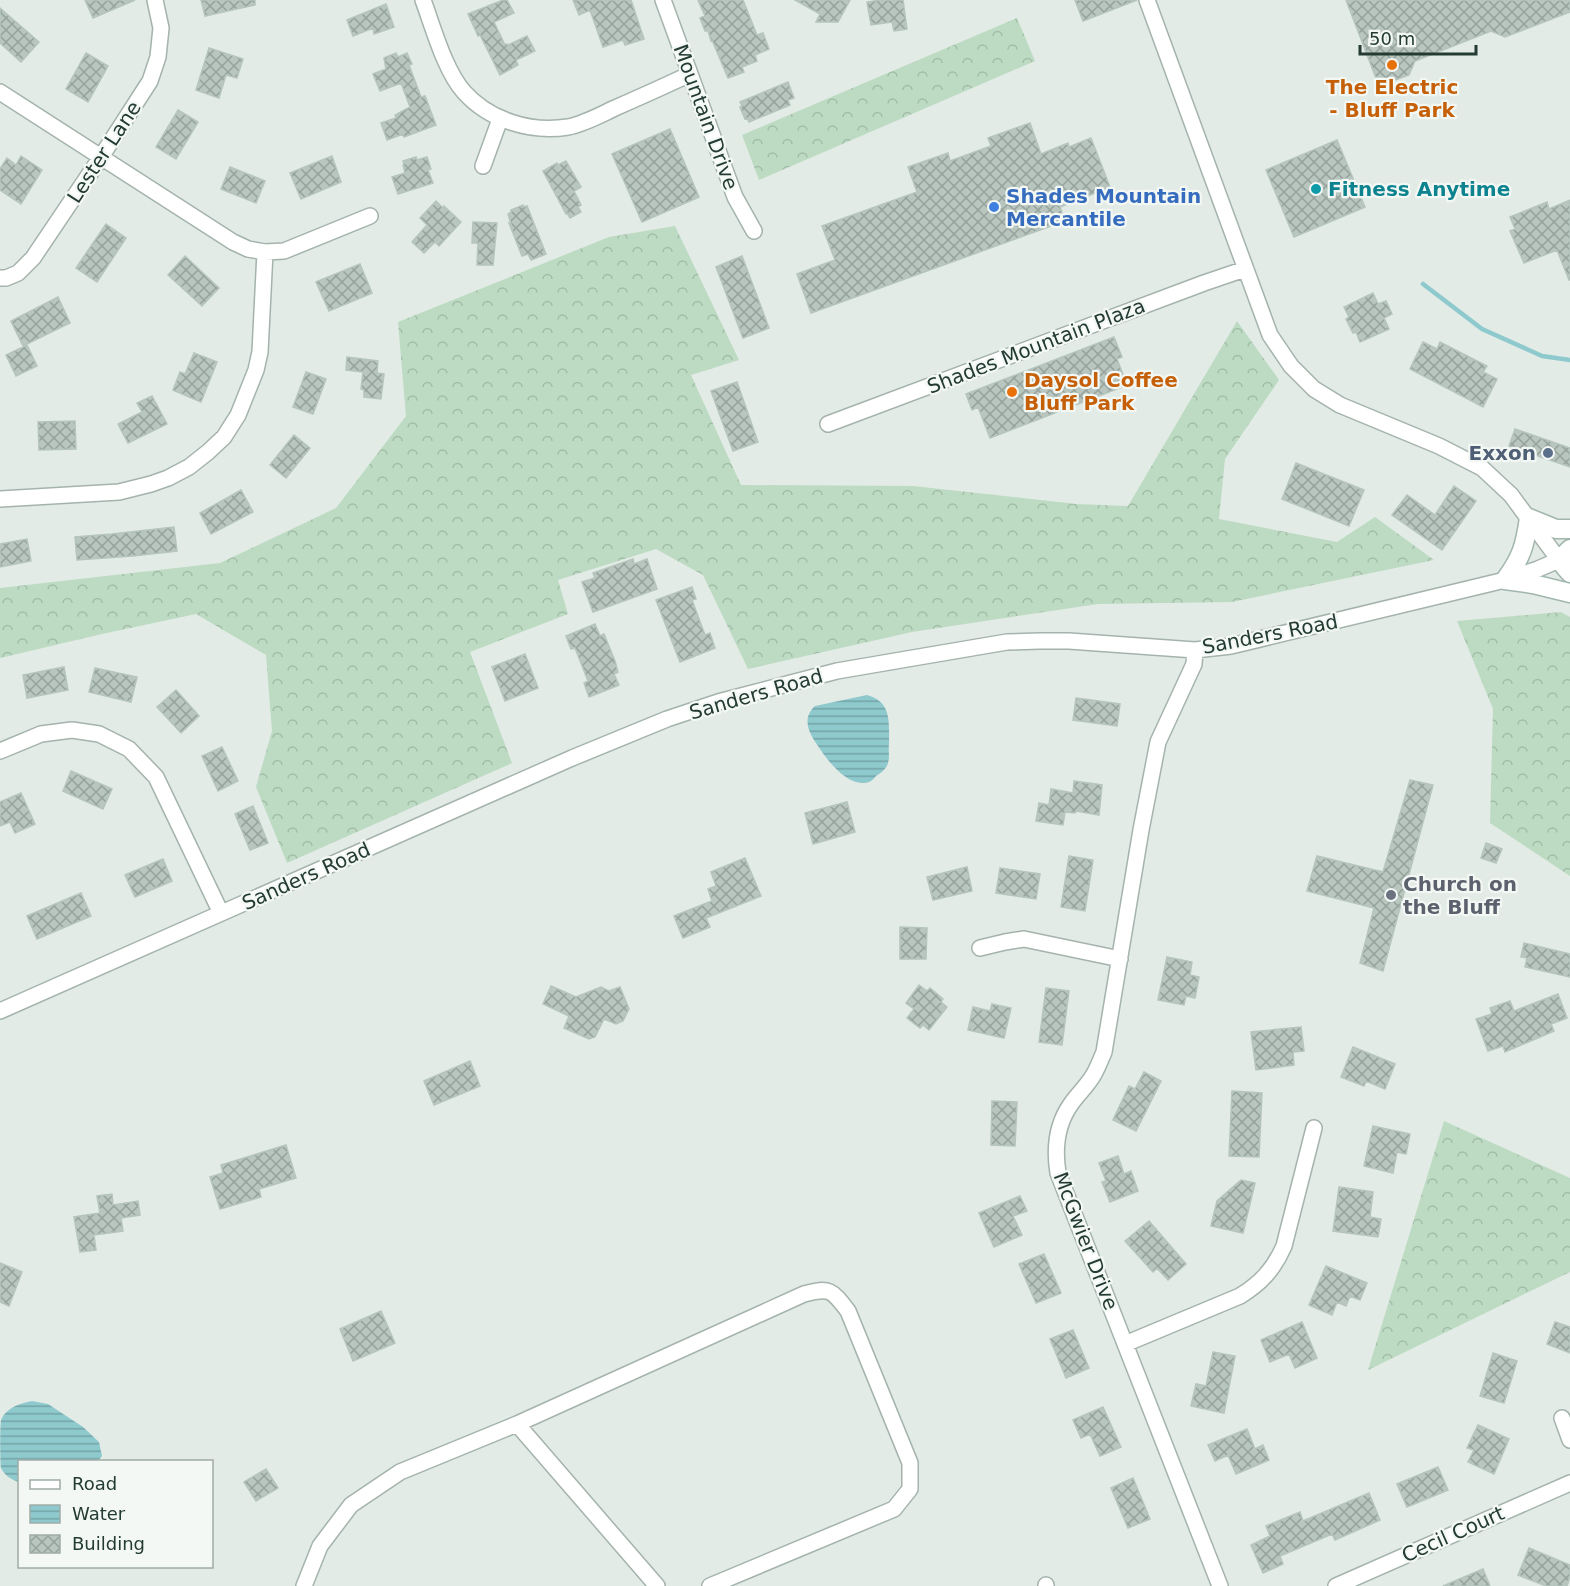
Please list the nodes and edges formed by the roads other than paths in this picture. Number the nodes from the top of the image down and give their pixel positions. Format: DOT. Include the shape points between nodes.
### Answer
graph roads {
  1 [pos="155,0"];
  2 [pos="423,0"];
  3 [pos="663,0"];
  4 [pos="1148,0"];
  5 [pos="690,74"];
  6 [pos="0,92"];
  7 [pos="500,119"];
  8 [pos="101,157"];
  9 [pos="483,166"];
  10 [pos="370,216"];
  11 [pos="754,231"];
  12 [pos="266,252"];
  13 [pos="1245,269"];
  14 [pos="0,278"];
  15 [pos="828,424"];
  16 [pos="0,499"];
  17 [pos="1529,518"];
  18 [pos="1570,529"];
  19 [pos="1566,560"];
  20 [pos="1505,580"];
  21 [pos="1570,593"];
  22 [pos="1195,650"];
  23 [pos="0,751"];
  24 [pos="221,914"];
  25 [pos="980,948"];
  26 [pos="1120,959"];
  27 [pos="0,1011"];
  28 [pos="1314,1128"];
  29 [pos="1125,1344"];
  30 [pos="1562,1418"];
  31 [pos="517,1424"];
  32 [pos="1570,1440"];
  33 [pos="1570,1483"];
  34 [pos="304,1586"];
  35 [pos="657,1586"];
  36 [pos="710,1586"];
  37 [pos="1220,1586"];
  38 [pos="1336,1586"];
  1 -- 8 [label="street, Lester Lane" via="161,27 158,57 150,81"];
  2 -- 7 [label="street" via="450,69 463,91"];
  3 -- 5 [label="street, Mountain Drive"];
  4 -- 13 [label="street"];
  5 -- 7 [label="street" via="570,126 539,127"];
  5 -- 11 [label="street, Mountain Drive" via="735,197"];
  6 -- 8 [label="street"];
  7 -- 9 [label="street"];
  8 -- 12 [label="street" via="232,242"];
  8 -- 14 [label="street, Lester Lane" via="33,258 18,273"];
  10 -- 12 [label="street" via="284,251"];
  12 -- 16 [label="street" via="256,370 238,415 208,452 168,478 119,492"];
  13 -- 15 [label="street, Shades Mountain Plaza"];
  13 -- 17 [label="street" via="1270,335 1291,366 1314,389 1340,405 1482,468"];
  17 -- 18 [label="street" via="1556,529"];
  17 -- 19 [label="street"];
  17 -- 20 [label="street" via="1525,545"];
  19 -- 20 [label="street, Sanders Road"];
  20 -- 21 [label="street"];
  20 -- 22 [label="street, Sanders Road" via="1272,637"];
  22 -- 24 [label="street, Sanders Road" via="1069,641 1007,642 837,671 747,694 667,719 572,758"];
  22 -- 26 [label="street, McGwier Drive" via="1194,664 1158,742"];
  23 -- 24 [label="street" via="41,734 72,730 99,734 129,748 156,777"];
  24 -- 27 [label="street, Sanders Road"];
  25 -- 26 [label="street" via="1024,939"];
  26 -- 29 [label="street, McGwier Drive" via="1104,1052 1094,1074 1060,1123 1055,1155 1058,1173"];
  28 -- 29 [label="street" via="1284,1246 1271,1271 1240,1296"];
  29 -- 37 [label="street, McGwier Drive"];
  30 -- 32 [label="street"];
  31 -- 34 [label="street" via="400,1472 351,1505 320,1546"];
  31 -- 35 [label="street"];
  31 -- 36 [label="street" via="804,1294 821,1289 835,1294 848,1311 910,1463 910,1489 894,1509"];
  33 -- 38 [label="street, Cecil Court"];
}
